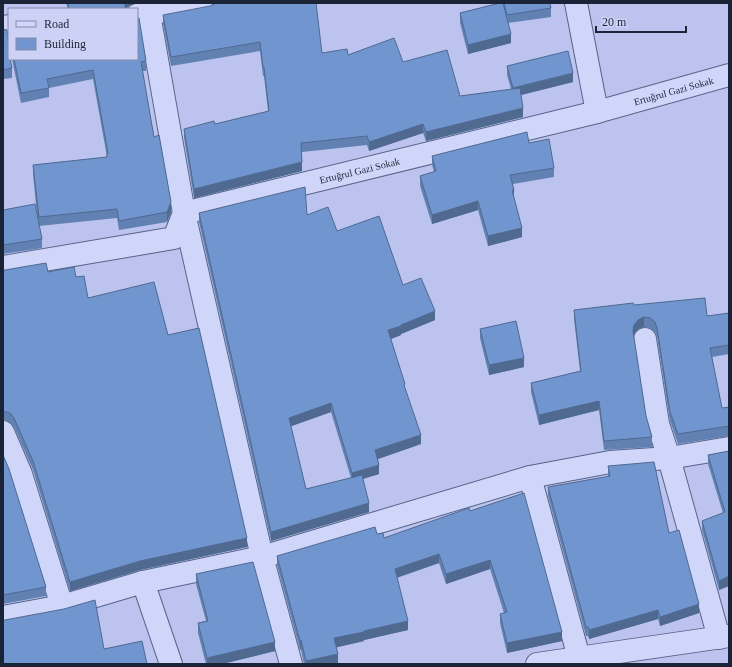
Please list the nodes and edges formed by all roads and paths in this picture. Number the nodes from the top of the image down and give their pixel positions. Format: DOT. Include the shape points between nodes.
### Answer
graph roads {
  1 [pos="208,3"];
  2 [pos="576,3"];
  3 [pos="144,11"];
  4 [pos="729,75"];
  5 [pos="597,112"];
  6 [pos="184,213"];
  7 [pos="3,267"];
  8 [pos="645,339"];
  9 [pos="3,432"];
  10 [pos="729,448"];
  11 [pos="669,458"];
  12 [pos="530,477"];
  13 [pos="262,557"];
  14 [pos="142,582"];
  15 [pos="62,606"];
  16 [pos="3,617"];
  17 [pos="724,637"];
  18 [pos="579,658"];
  19 [pos="171,664"];
  20 [pos="290,664"];
  21 [pos="536,664"];
  1 -- 3 [label="street"];
  2 -- 5 [label="street"];
  3 -- 6 [label="street"];
  4 -- 5 [label="street, Ertuğrul Gazi Sokak"];
  5 -- 6 [label="street, Ertuğrul Gazi Sokak"];
  6 -- 7 [label="street" via="174,238"];
  6 -- 13 [label="street"];
  8 -- 11 [label="street" via="658,424"];
  9 -- 15 [label="street" via="21,474"];
  10 -- 11 [label="street"];
  11 -- 12 [label="street" via="610,462"];
  11 -- 17 [label="street"];
  12 -- 13 [label="street"];
  12 -- 18 [label="street"];
  13 -- 14 [label="street"];
  13 -- 20 [label="street"];
  14 -- 15 [label="street"];
  14 -- 19 [label="street"];
  15 -- 16 [label="street"];
  17 -- 18 [label="street"];
  18 -- 21 [label="street"];
}
